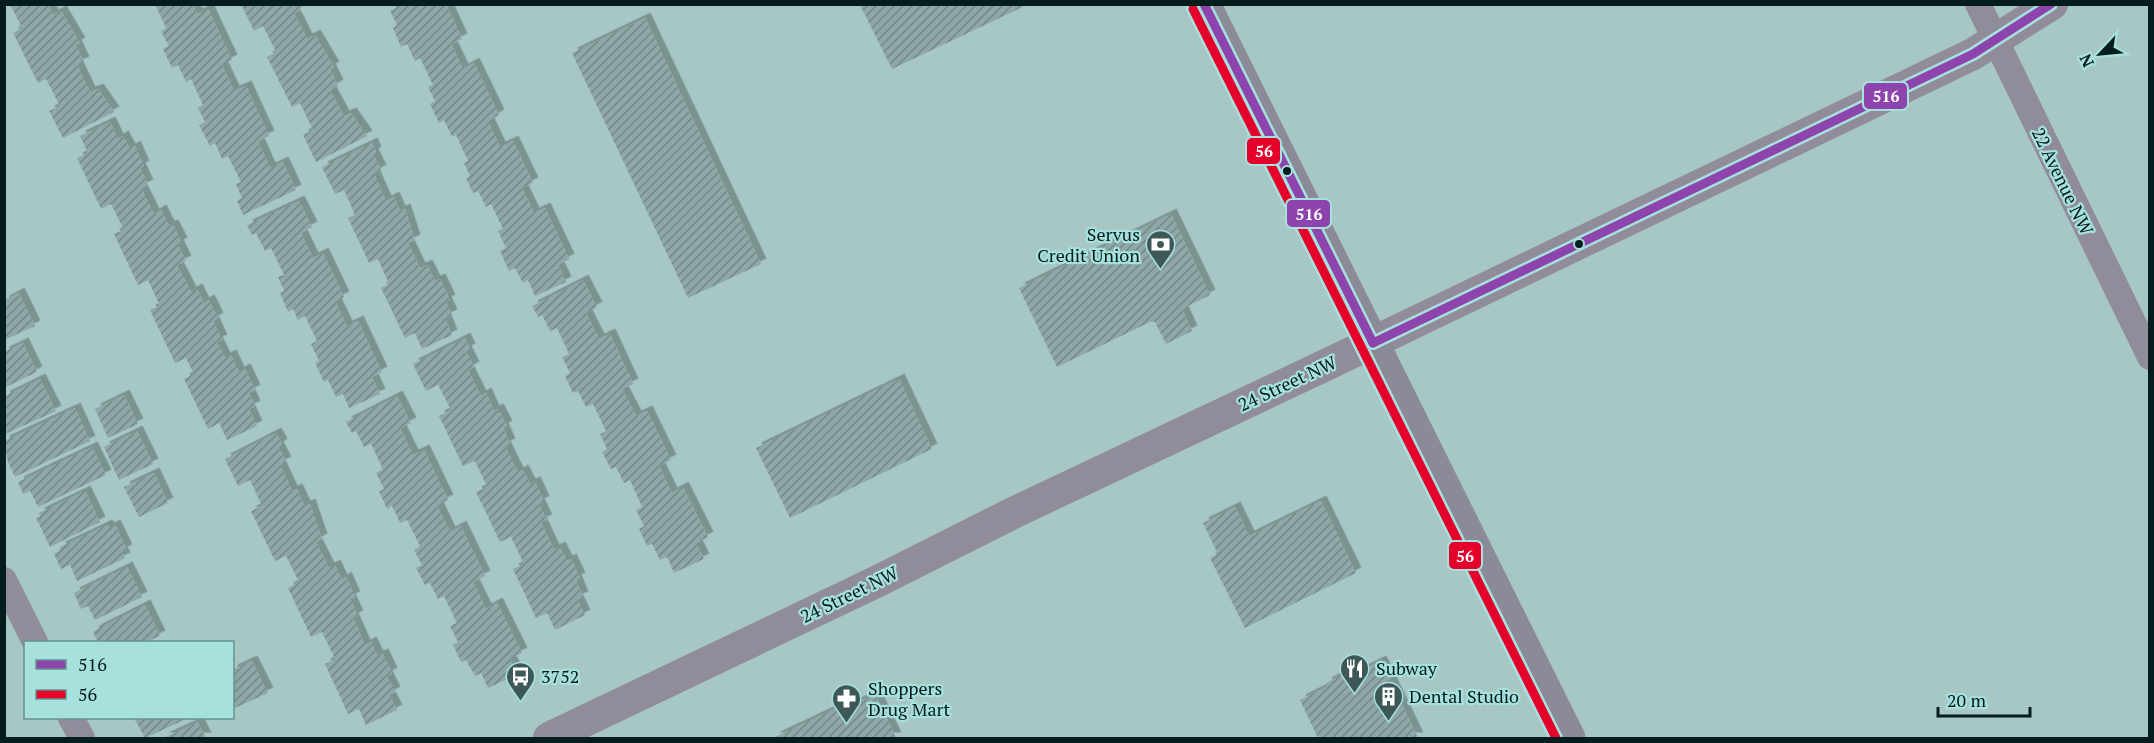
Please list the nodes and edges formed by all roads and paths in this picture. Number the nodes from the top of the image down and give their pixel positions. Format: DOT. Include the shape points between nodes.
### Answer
graph roads {
  1 [pos="1204,4"];
  2 [pos="1978,4"];
  3 [pos="2052,4"];
  4 [pos="1996,42"];
  5 [pos="1373,343"];
  6 [pos="2150,357"];
  7 [pos="4,580"];
  8 [pos="34,641"];
  9 [pos="73,719"];
  10 [pos="82,738"];
  11 [pos="549,738"];
  12 [pos="1569,738"];
  1 -- 5 [label="main road"];
  2 -- 4 [label="street, 22 Avenue NW"];
  3 -- 4 [label="street, 24 Street NW"];
  4 -- 5 [label="street, 24 Street NW"];
  4 -- 6 [label="street, 22 Avenue NW"];
  5 -- 11 [label="street, 24 Street NW"];
  5 -- 12 [label="main road"];
  7 -- 8 [label="street"];
  9 -- 10 [label="street"];
}
